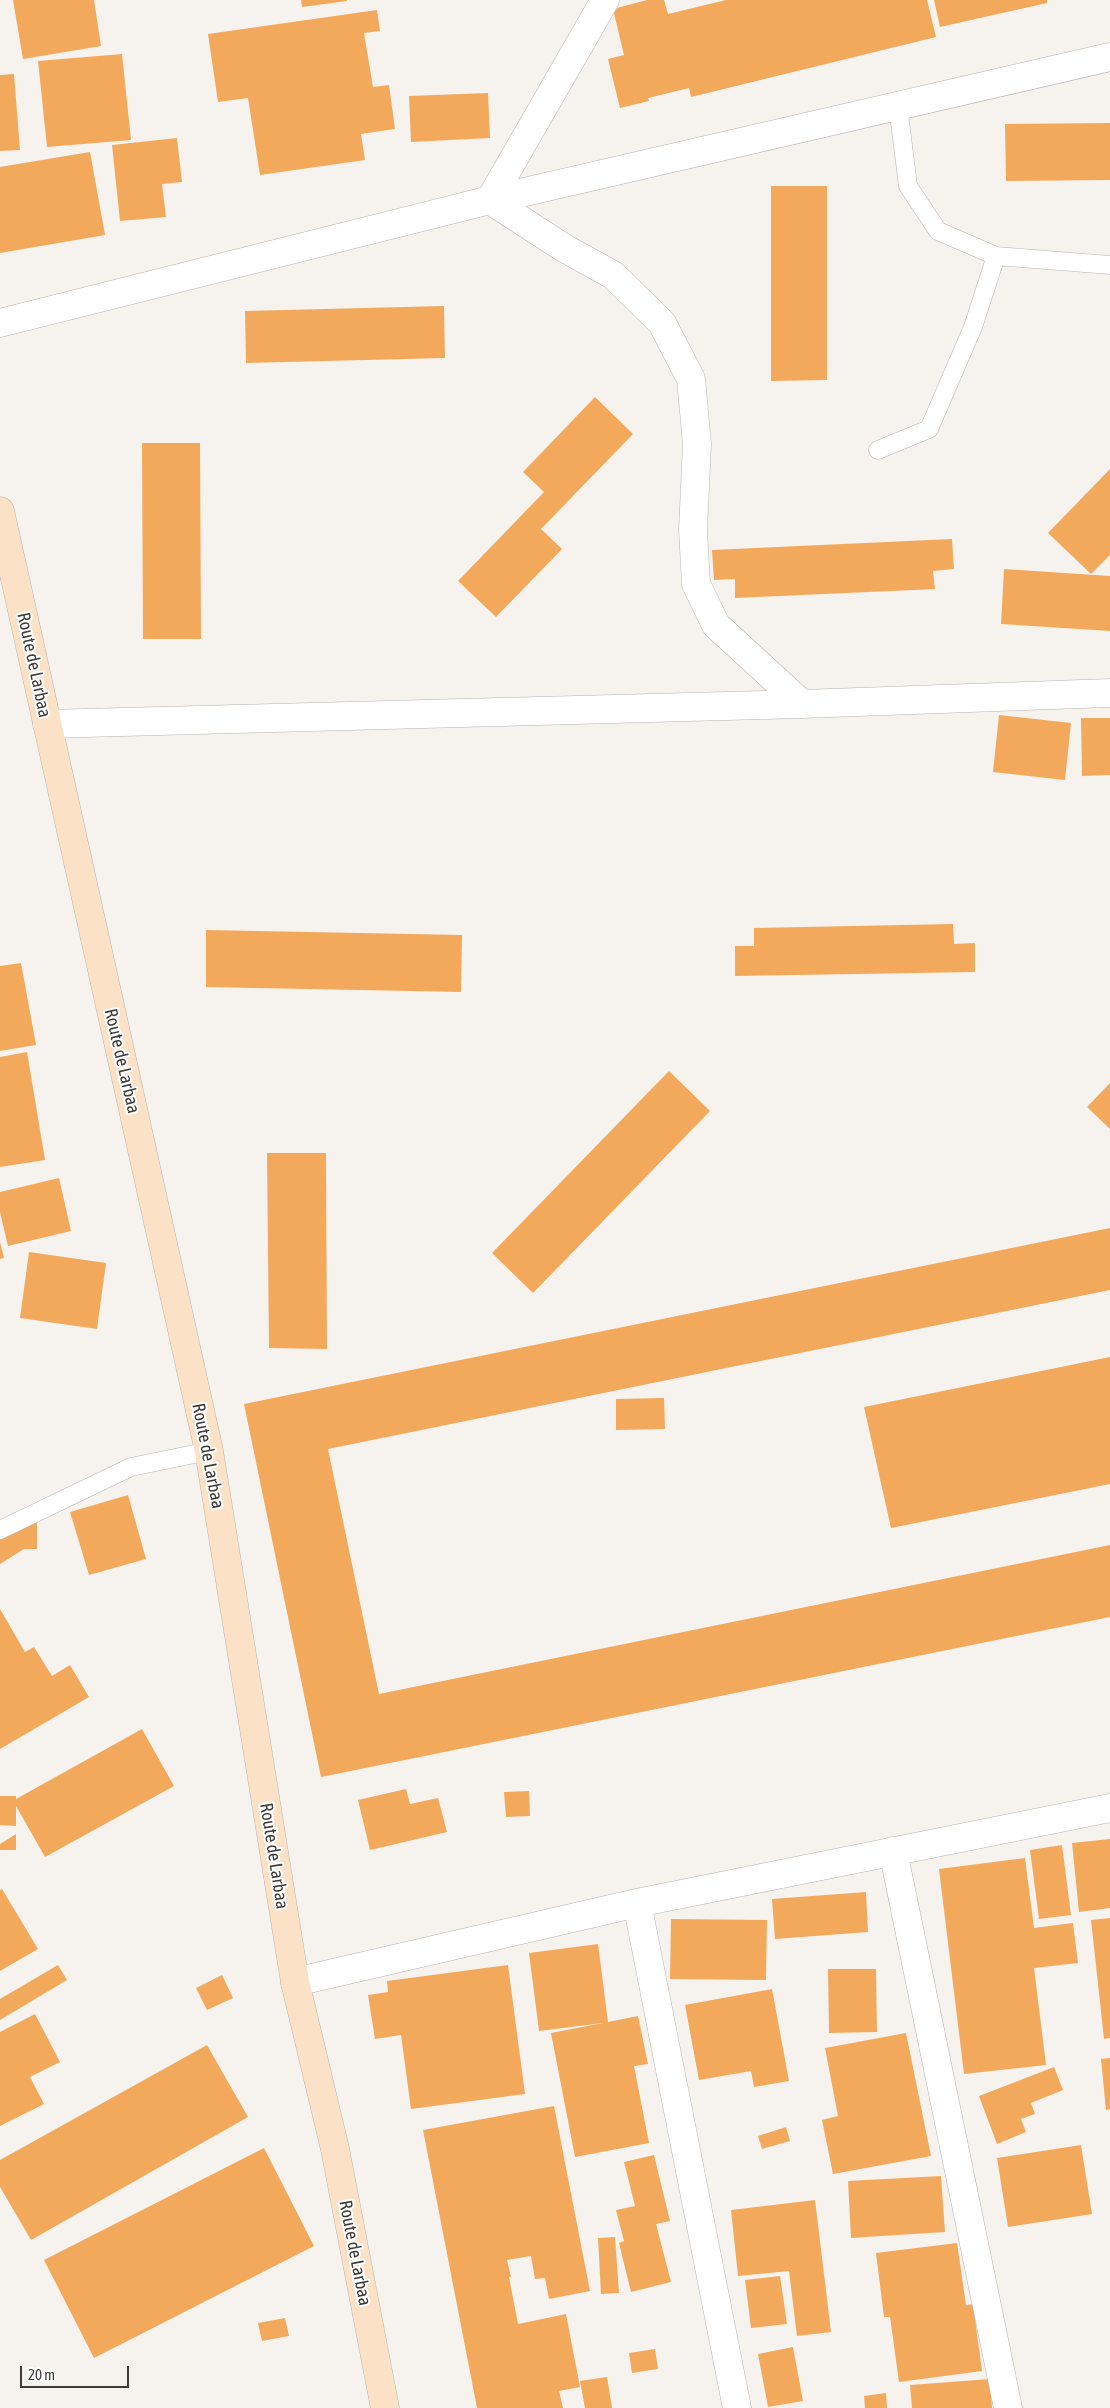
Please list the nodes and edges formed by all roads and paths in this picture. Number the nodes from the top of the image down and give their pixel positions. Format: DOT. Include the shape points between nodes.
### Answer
graph roads {
  1 [pos="605,0"];
  2 [pos="1110,57"];
  3 [pos="898,106"];
  4 [pos="490,200"];
  5 [pos="996,256"];
  6 [pos="1110,264"];
  7 [pos="0,323"];
  8 [pos="878,450"];
  9 [pos="0,511"];
  10 [pos="1110,693"];
  11 [pos="802,704"];
  12 [pos="47,724"];
  13 [pos="209,1450"];
  14 [pos="0,1530"];
  15 [pos="1110,1808"];
  16 [pos="893,1851"];
  17 [pos="637,1903"];
  18 [pos="294,1982"];
  19 [pos="385,2408"];
  20 [pos="737,2408"];
  21 [pos="1008,2408"];
  1 -- 4 [label="street"];
  2 -- 3 [label="street"];
  3 -- 4 [label="street"];
  3 -- 5 [label="lane" via="908,186 938,231"];
  4 -- 7 [label="street"];
  4 -- 11 [label="street" via="564,248 613,274 662,323 691,379 697,444 693,530 696,584 716,624"];
  5 -- 6 [label="lane"];
  5 -- 8 [label="lane" via="973,328 928,429"];
  9 -- 12 [label="main road, Route de Larbaa"];
  10 -- 11 [label="street"];
  11 -- 12 [label="street"];
  12 -- 13 [label="main road, Route de Larbaa"];
  13 -- 14 [label="lane" via="131,1467"];
  13 -- 18 [label="main road, Route de Larbaa"];
  15 -- 16 [label="street"];
  16 -- 17 [label="street"];
  16 -- 21 [label="street"];
  17 -- 18 [label="street"];
  17 -- 20 [label="street"];
  18 -- 19 [label="main road, Route de Larbaa" via="335,2149"];
}
